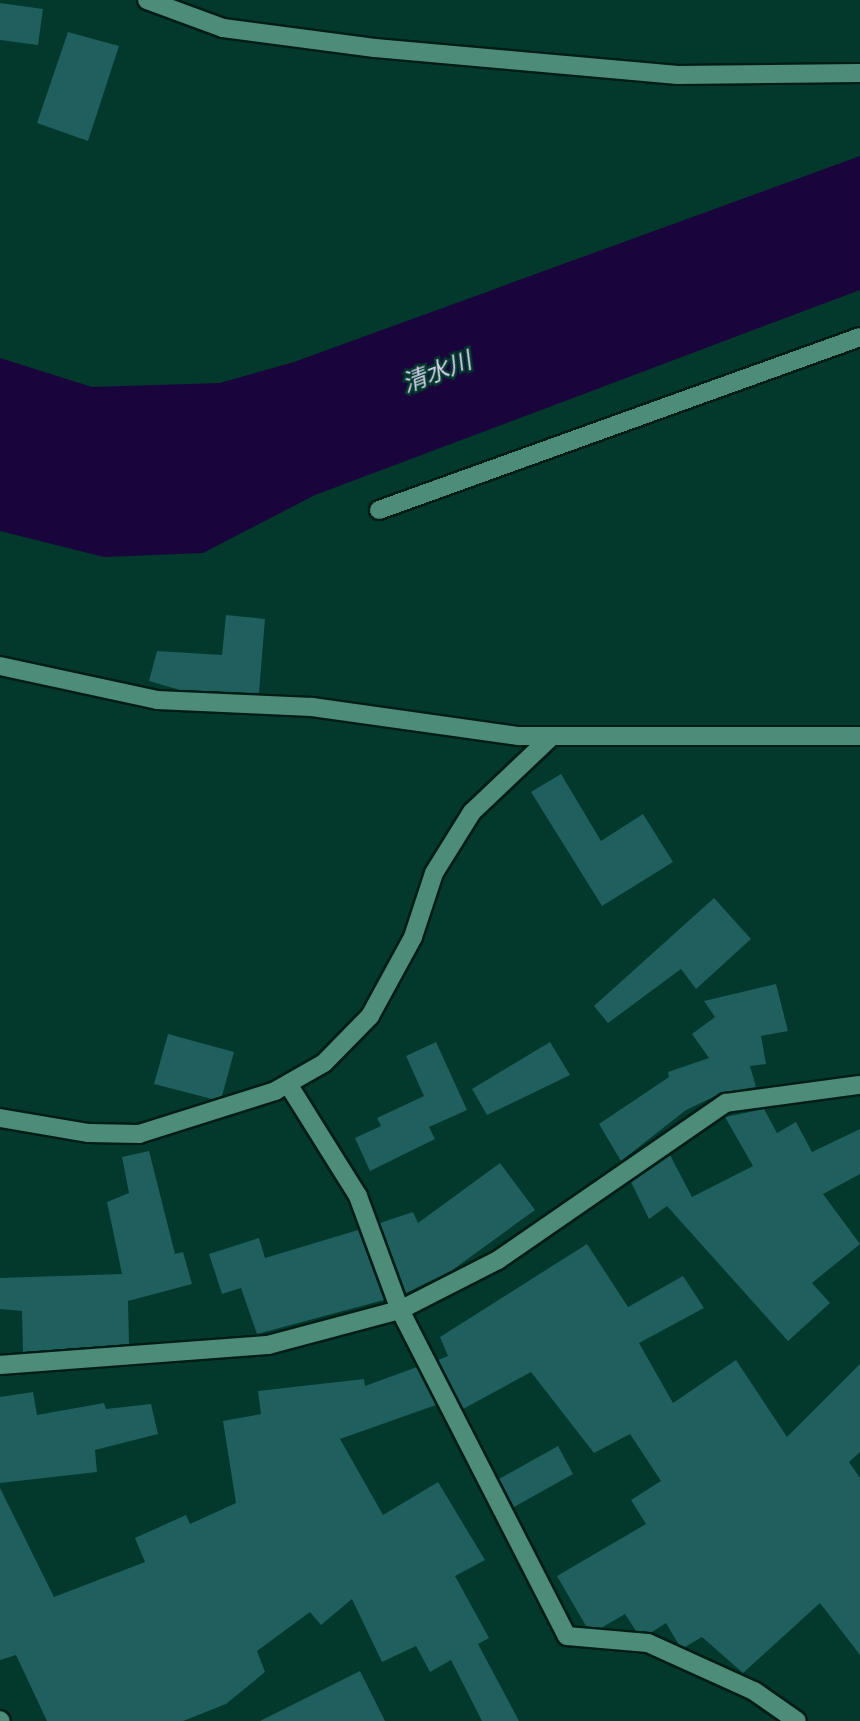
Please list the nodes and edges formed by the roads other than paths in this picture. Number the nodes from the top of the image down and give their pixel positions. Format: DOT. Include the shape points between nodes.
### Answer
graph roads {
  1 [pos="147,0"];
  2 [pos="860,73"];
  3 [pos="832,74"];
  4 [pos="860,85"];
  5 [pos="860,337"];
  6 [pos="379,510"];
  7 [pos="0,666"];
  8 [pos="860,736"];
  9 [pos="551,737"];
  10 [pos="288,1083"];
  11 [pos="860,1085"];
  12 [pos="0,1118"];
  13 [pos="400,1310"];
  14 [pos="0,1365"];
  15 [pos="797,1721"];
  1 -- 3 [label="street" via="223,27 375,48 678,75"];
  2 -- 3 [label="street"];
  3 -- 4 [label="street"];
  5 -- 6 [label="street"];
  7 -- 9 [label="street" via="157,699 312,707"];
  8 -- 9 [label="street"];
  9 -- 10 [label="street" via="472,812 434,873 413,937 369,1016 324,1063"];
  10 -- 12 [label="street" via="214,1114 139,1134 89,1133"];
  10 -- 13 [label="street" via="358,1196"];
  11 -- 13 [label="street" via="726,1103 498,1260"];
  13 -- 14 [label="street" via="268,1345"];
  13 -- 15 [label="street" via="567,1636 648,1643 754,1691"];
}
